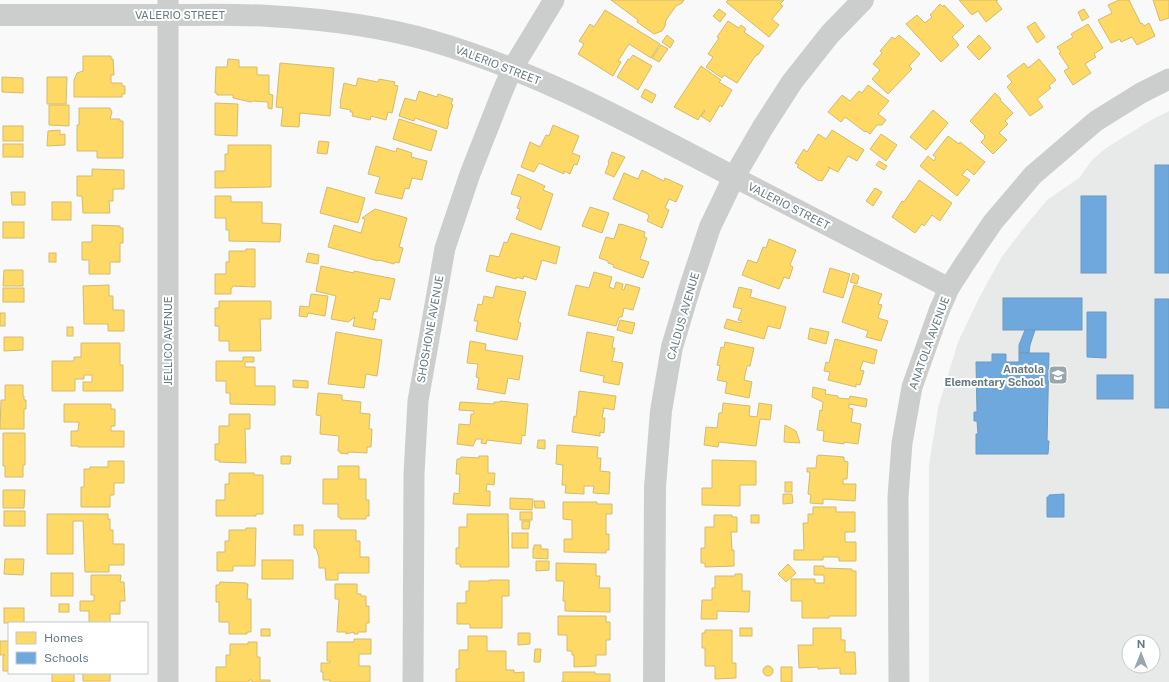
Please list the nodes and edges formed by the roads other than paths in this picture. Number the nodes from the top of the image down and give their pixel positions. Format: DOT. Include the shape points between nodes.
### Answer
graph roads {
  1 [pos="554,0"];
  2 [pos="863,0"];
  3 [pos="167,8"];
  4 [pos="0,15"];
  5 [pos="512,69"];
  6 [pos="1169,79"];
  7 [pos="734,177"];
  8 [pos="949,288"];
  9 [pos="168,682"];
  10 [pos="413,682"];
  11 [pos="654,682"];
  12 [pos="899,682"];
  1 -- 5 [label="street, SHOSHONE AVENUE"];
  2 -- 7 [label="street, CALDUS AVENUE" via="830,34 792,82"];
  3 -- 4 [label="street, VALERIO STREET"];
  3 -- 5 [label="street, VALERIO STREET" via="321,20 368,27 462,50"];
  3 -- 9 [label="street, JELLICO AVENUE"];
  5 -- 7 [label="street, VALERIO STREET" via="644,130"];
  5 -- 10 [label="street, SHOSHONE AVENUE" via="470,174 445,248 418,401 414,474"];
  6 -- 8 [label="street, ANATOLA AVENUE" via="1096,121 1033,175 993,222"];
  7 -- 8 [label="street, VALERIO STREET"];
  7 -- 11 [label="street, CALDUS AVENUE" via="710,227 690,287 672,347 661,411 655,488"];
  8 -- 12 [label="street, ANATOLA AVENUE" via="934,322 912,387 902,443 898,497"];
}
